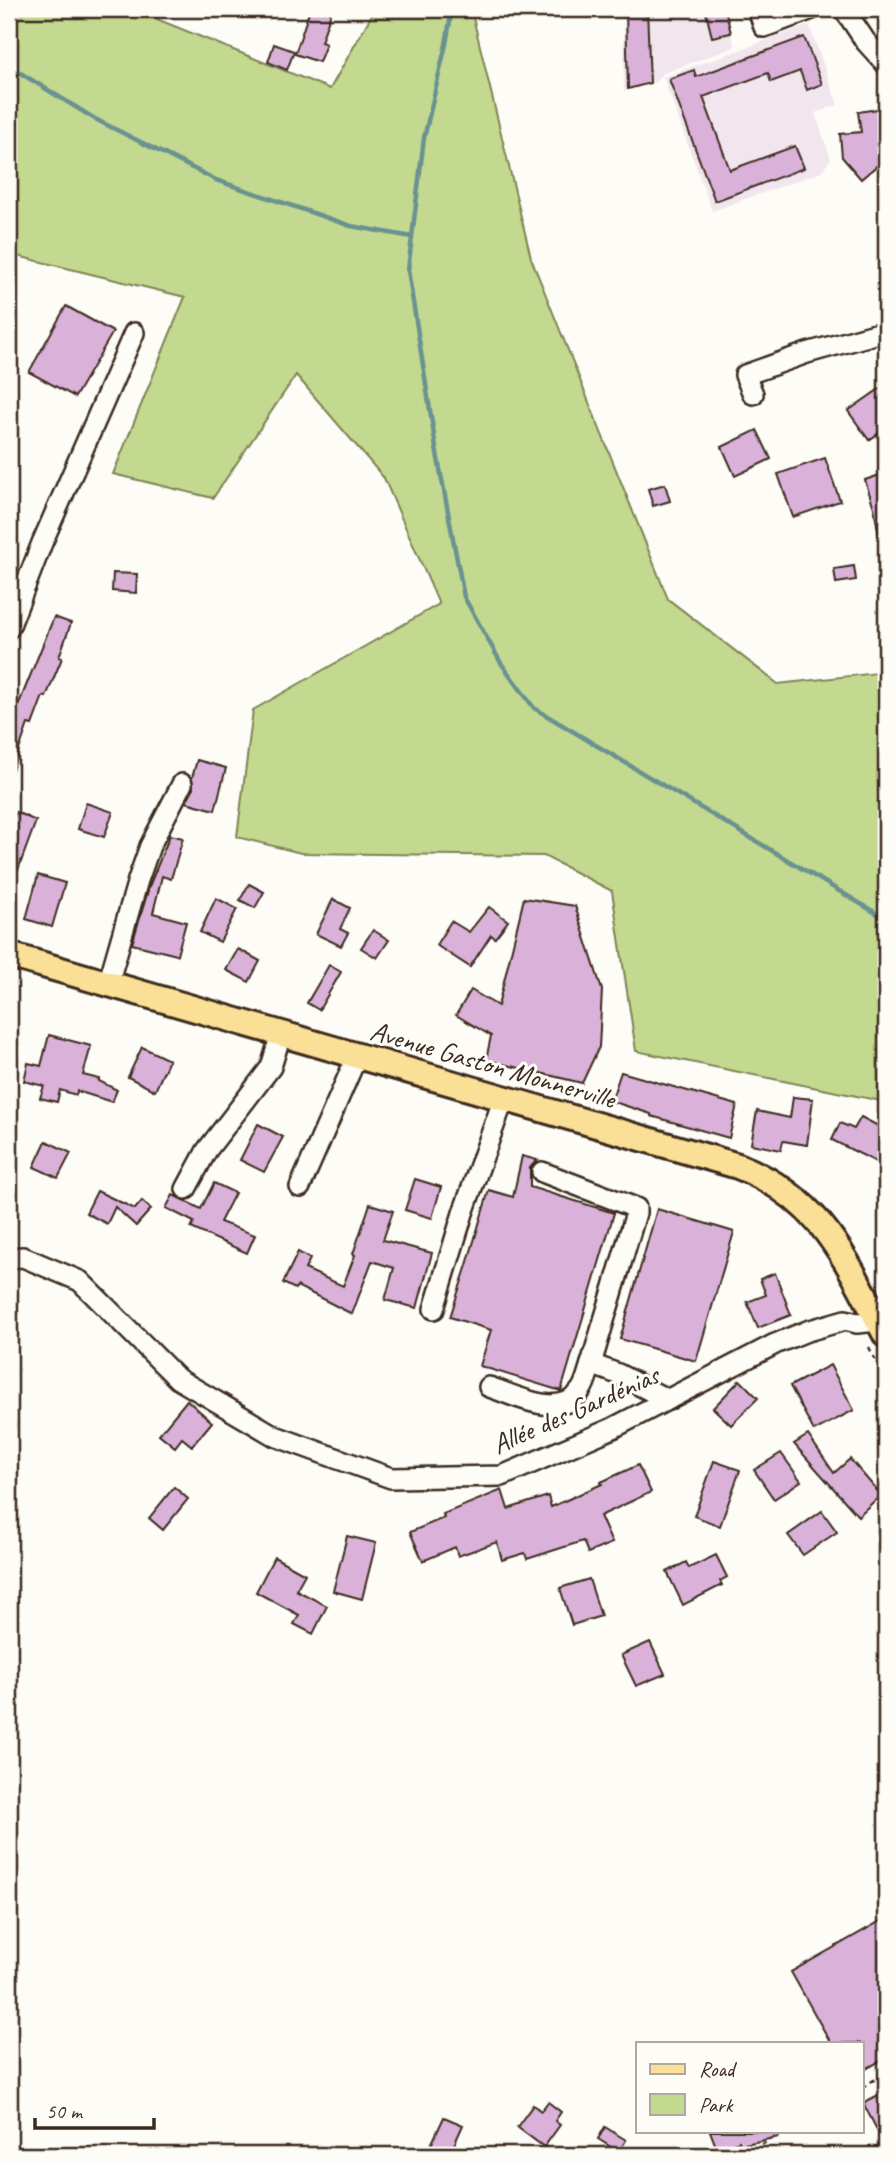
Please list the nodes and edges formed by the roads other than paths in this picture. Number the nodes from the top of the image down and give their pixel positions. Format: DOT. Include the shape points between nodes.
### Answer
graph roads {
  1 [pos="758,9"];
  2 [pos="812,9"];
  3 [pos="844,9"];
  4 [pos="886,64"];
  5 [pos="886,331"];
  6 [pos="134,333"];
  7 [pos="753,394"];
  8 [pos="9,628"];
  9 [pos="182,784"];
  10 [pos="9,956"];
  11 [pos="108,984"];
  12 [pos="281,1034"];
  13 [pos="357,1056"];
  14 [pos="504,1098"];
  15 [pos="542,1172"];
  16 [pos="300,1187"];
  17 [pos="186,1189"];
  18 [pos="9,1258"];
  19 [pos="434,1309"];
  20 [pos="882,1328"];
  21 [pos="591,1364"];
  22 [pos="489,1387"];
  23 [pos="668,1400"];
  1 -- 2 [label="street" via="764,27"];
  3 -- 4 [label="street"];
  5 -- 7 [label="street" via="746,375"];
  6 -- 8 [label="street"];
  9 -- 11 [label="street" via="150,846"];
  10 -- 11 [label="main road, Avenue Gaston Monnerville"];
  11 -- 12 [label="main road, Avenue Gaston Monnerville"];
  12 -- 13 [label="main road, Avenue Gaston Monnerville"];
  12 -- 17 [label="street" via="271,1067 213,1141"];
  13 -- 14 [label="main road, Avenue Gaston Monnerville"];
  13 -- 16 [label="street"];
  14 -- 19 [label="street"];
  14 -- 20 [label="main road, Avenue Gaston Monnerville" via="738,1166 779,1185 823,1226"];
  15 -- 21 [label="street" via="636,1208"];
  18 -- 23 [label="street, Allée des Gardénias" via="23,1257 80,1281 178,1379 275,1436 391,1478 502,1476"];
  20 -- 23 [label="street, Allée des Gardénias" via="845,1320 807,1331"];
  21 -- 22 [label="street" via="581,1392 561,1405 545,1405"];
  21 -- 23 [label="street"];
}
